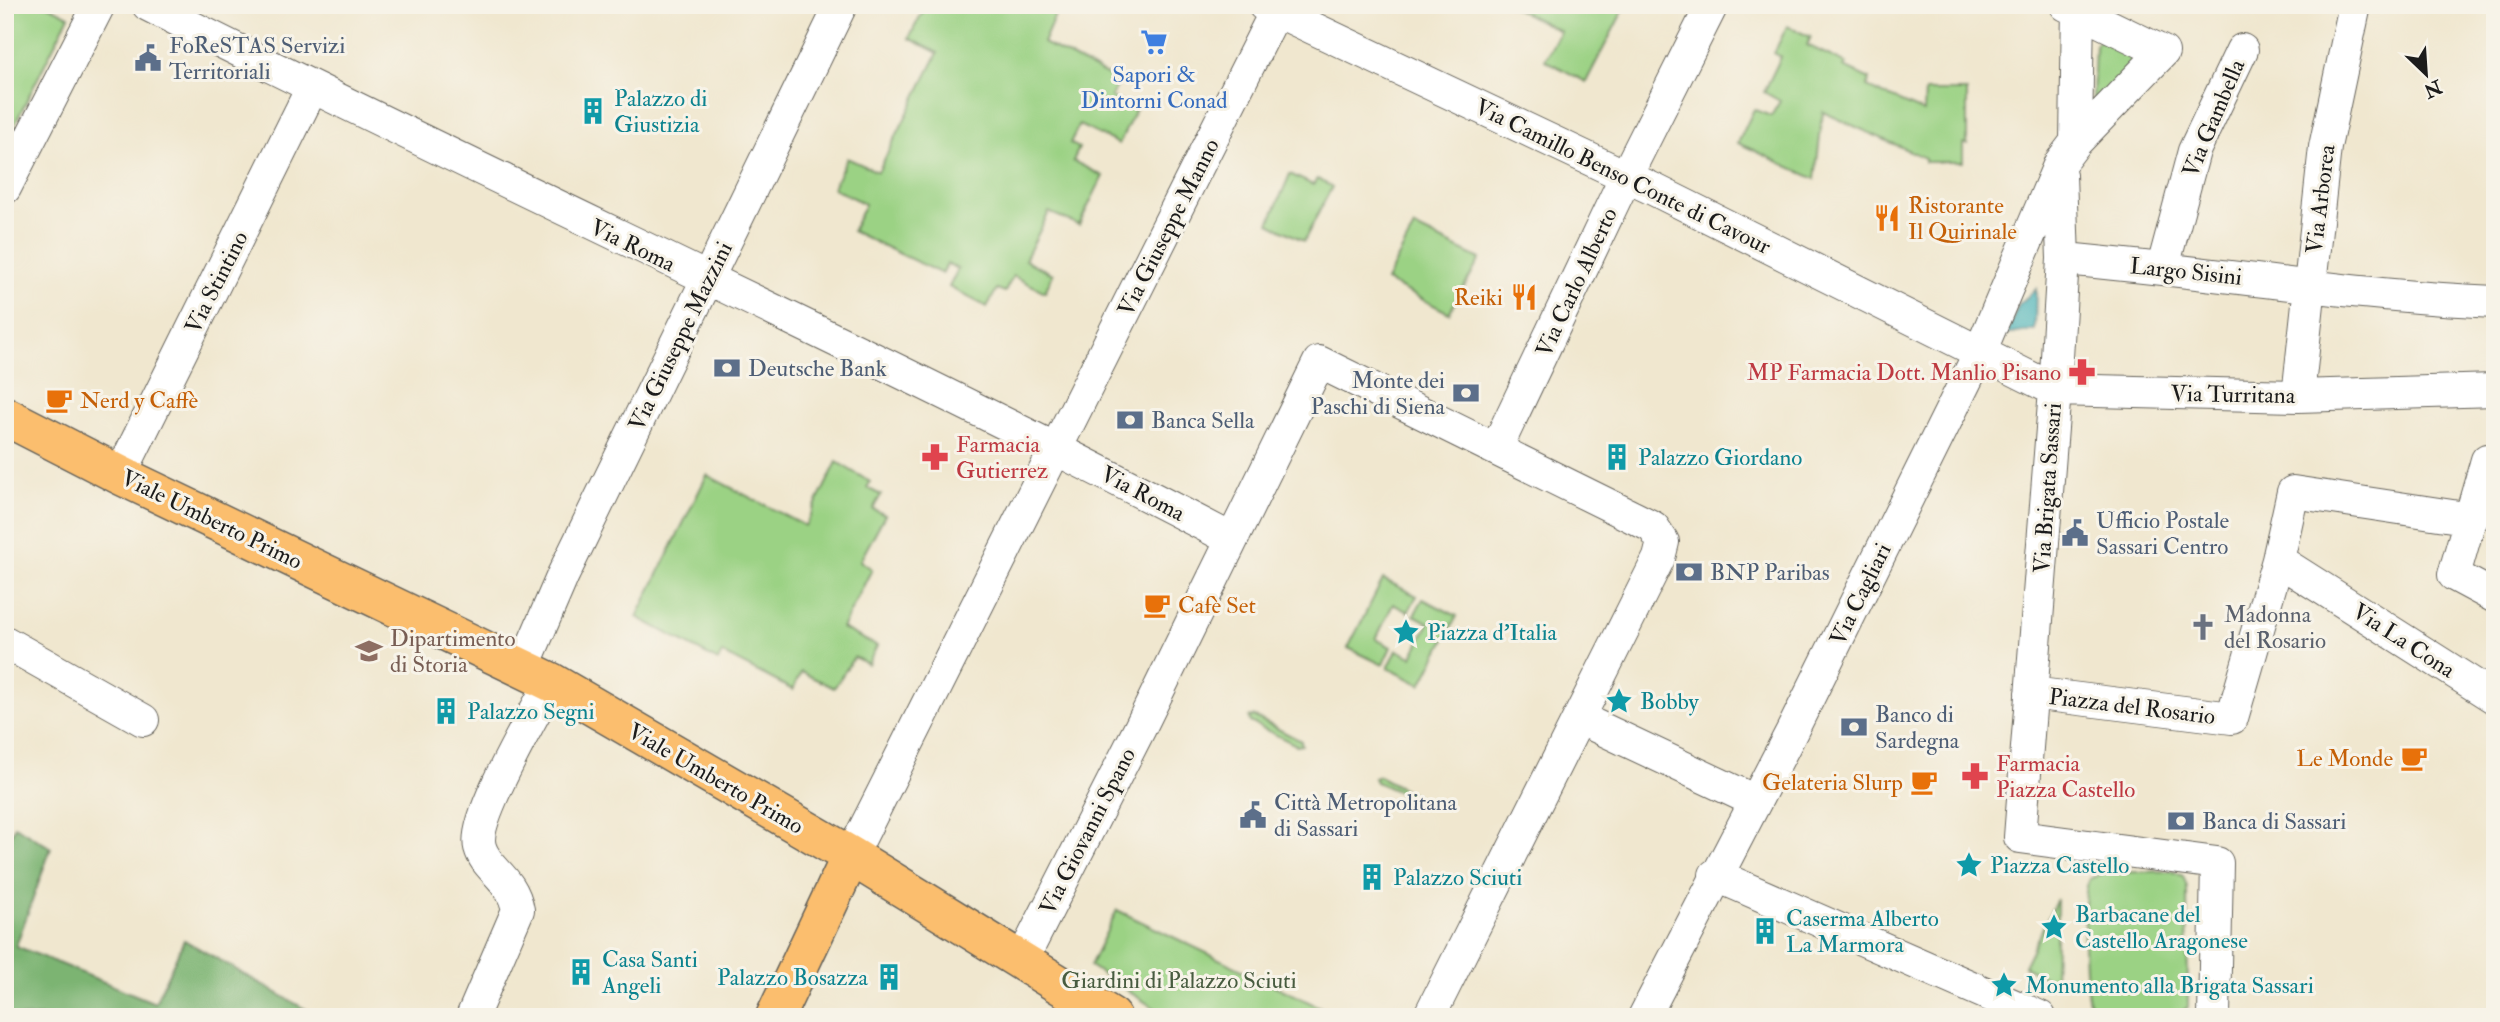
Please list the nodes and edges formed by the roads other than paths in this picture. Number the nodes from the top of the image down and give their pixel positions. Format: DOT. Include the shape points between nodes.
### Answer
graph roads {
  1 [pos="99,5"];
  2 [pos="148,5"];
  3 [pos="841,5"];
  4 [pos="1712,5"];
  5 [pos="2355,5"];
  6 [pos="1273,7"];
  7 [pos="2074,7"];
  8 [pos="2242,50"];
  9 [pos="313,88"];
  10 [pos="2068,153"];
  11 [pos="1626,176"];
  12 [pos="5,188"];
  13 [pos="2063,259"];
  14 [pos="2163,267"];
  15 [pos="708,280"];
  16 [pos="2309,284"];
  17 [pos="2495,302"];
  18 [pos="1980,352"];
  19 [pos="2055,390"];
  20 [pos="2495,390"];
  21 [pos="2298,396"];
  22 [pos="5,416"];
  23 [pos="1497,447"];
  24 [pos="1058,448"];
  25 [pos="2495,460"];
  26 [pos="120,475"];
  27 [pos="2472,519"];
  28 [pos="1231,539"];
  29 [pos="2278,560"];
  30 [pos="2495,597"];
  31 [pos="5,642"];
  32 [pos="537,675"];
  33 [pos="2031,693"];
  34 [pos="2495,698"];
  35 [pos="1581,719"];
  36 [pos="142,720"];
  37 [pos="1755,802"];
  38 [pos="851,856"];
  39 [pos="1715,874"];
  40 [pos="1022,960"];
  41 [pos="472,1017"];
  42 [pos="775,1017"];
  43 [pos="1112,1017"];
  44 [pos="1429,1017"];
  45 [pos="1644,1017"];
  46 [pos="2039,1017"];
  47 [pos="2214,1017"];
  1 -- 12 [label="street"];
  2 -- 9 [label="street, Via Roma"];
  3 -- 15 [label="street, Via Giuseppe Mazzini"];
  4 -- 11 [label="street, Via Carlo Alberto"];
  5 -- 16 [label="street, Via Arborea" via="2325,147"];
  6 -- 11 [label="street, Via Camillo Benso Conte di Cavour"];
  6 -- 24 [label="street, Via Giuseppe Manno"];
  7 -- 10 [label="street, Via Brigata Sassari"];
  7 -- 10 [label="street, Via Brigata Sassari" via="2163,52"];
  8 -- 14 [label="street, Via Gambella" via="2194,151"];
  9 -- 15 [label="street, Via Roma"];
  9 -- 26 [label="street, Via Stintino"];
  10 -- 13 [label="street, Via Brigata Sassari"];
  10 -- 18 [label="street, Via Cagliari"];
  11 -- 18 [label="street, Via Camillo Benso Conte di Cavour"];
  11 -- 23 [label="street, Via Carlo Alberto"];
  13 -- 14 [label="street, Largo Sisini"];
  13 -- 19 [label="street, Via Brigata Sassari"];
  14 -- 16 [label="street, Largo Sisini"];
  15 -- 24 [label="street, Via Roma"];
  15 -- 32 [label="street, Via Giuseppe Mazzini" via="563,575"];
  16 -- 17 [label="street, Largo Sisini"];
  16 -- 21 [label="street, Via Arborea"];
  18 -- 19 [label="street, Via Turritana"];
  18 -- 37 [label="street, Via Cagliari"];
  19 -- 21 [label="street, Via Turritana"];
  19 -- 33 [label="street, Via Brigata Sassari"];
  20 -- 21 [label="street, Via Turritana"];
  22 -- 26 [label="main road, Viale Umberto Primo"];
  23 -- 28 [label="street" via="1319,362"];
  23 -- 35 [label="street" via="1653,527 1663,542"];
  24 -- 28 [label="street, Via Roma"];
  24 -- 38 [label="street, Via Giuseppe Manno"];
  25 -- 27 [label="street" via="2487,460"];
  26 -- 32 [label="main road, Viale Umberto Primo"];
  27 -- 29 [label="street" via="2293,492"];
  27 -- 30 [label="street" via="2454,575"];
  28 -- 40 [label="street, Via Giovanni Spano"];
  29 -- 33 [label="street, Piazza del Rosario" via="2232,718"];
  29 -- 34 [label="street, Via La Cona"];
  31 -- 36 [label="street"];
  32 -- 38 [label="main road, Viale Umberto Primo"];
  32 -- 41 [label="street, Via Giuseppe Mazzini" via="477,834 480,851 515,892 518,910"];
  33 -- 47 [label="street, Via Brigata Sassari" via="2020,837 2217,863"];
  35 -- 37 [label="street"];
  35 -- 44 [label="street"];
  37 -- 39 [label="street, Via Cagliari"];
  38 -- 40 [label="main road, Viale Umberto Primo"];
  38 -- 42 [label="main road"];
  39 -- 45 [label="street, Via Cagliari"];
  39 -- 46 [label="street"];
  40 -- 43 [label="main road, Viale Umberto Primo"];
}
